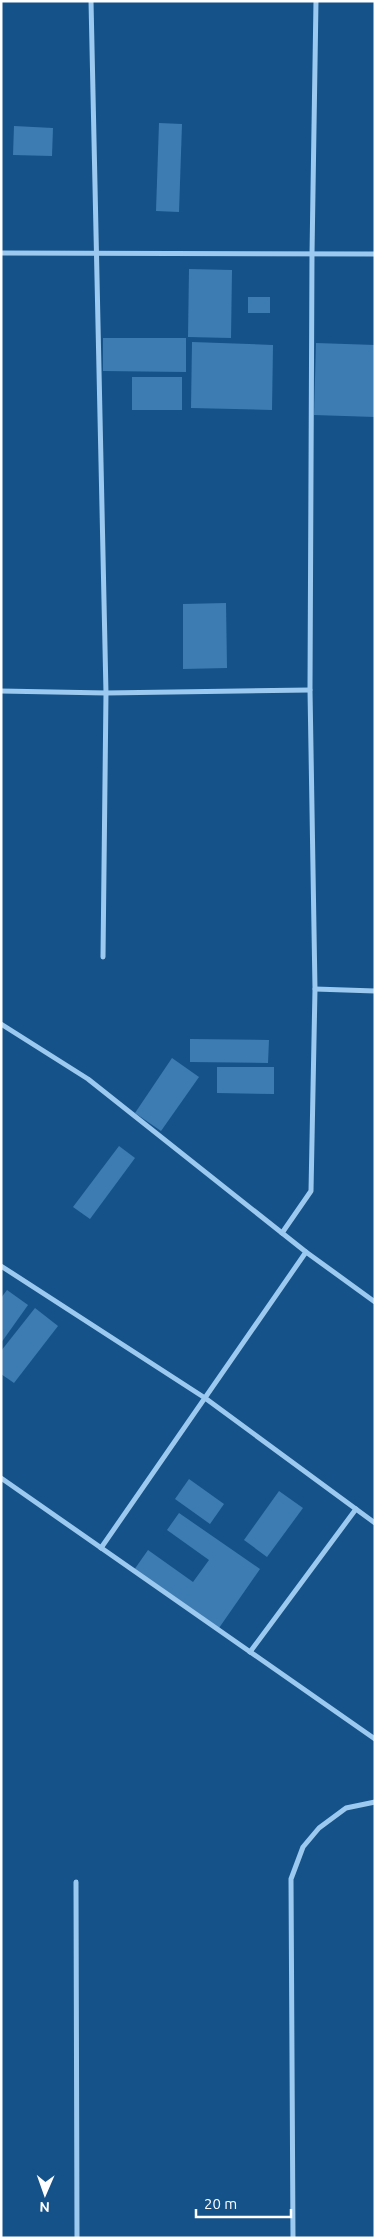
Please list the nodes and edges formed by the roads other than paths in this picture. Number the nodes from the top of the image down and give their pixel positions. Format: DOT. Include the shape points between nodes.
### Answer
graph roads {
  1 [pos="92,1"];
  2 [pos="316,1"];
  3 [pos="97,252"];
  4 [pos="1,253"];
  5 [pos="312,254"];
  6 [pos="375,254"];
  7 [pos="310,690"];
  8 [pos="1,692"];
  9 [pos="106,693"];
  10 [pos="103,957"];
  11 [pos="315,989"];
  12 [pos="375,990"];
  13 [pos="1,1024"];
  14 [pos="282,1233"];
  15 [pos="306,1252"];
  16 [pos="1,1266"];
  17 [pos="375,1302"];
  18 [pos="205,1398"];
  19 [pos="1,1478"];
  20 [pos="356,1509"];
  21 [pos="375,1523"];
  22 [pos="101,1548"];
  23 [pos="250,1652"];
  24 [pos="375,1739"];
  25 [pos="375,1802"];
  26 [pos="76,1882"];
  27 [pos="77,2238"];
  28 [pos="293,2238"];
  1 -- 3 [label="street"];
  2 -- 5 [label="street"];
  3 -- 4 [label="street"];
  3 -- 5 [label="street"];
  3 -- 9 [label="street"];
  5 -- 6 [label="street"];
  5 -- 7 [label="street"];
  7 -- 9 [label="street"];
  7 -- 11 [label="street"];
  8 -- 9 [label="street"];
  9 -- 10 [label="street"];
  11 -- 12 [label="street"];
  11 -- 14 [label="street" via="311,1191"];
  13 -- 14 [label="street" via="88,1079"];
  14 -- 15 [label="street"];
  15 -- 17 [label="street"];
  15 -- 18 [label="street"];
  16 -- 18 [label="street"];
  18 -- 20 [label="street"];
  18 -- 22 [label="street"];
  19 -- 22 [label="street"];
  20 -- 21 [label="street"];
  20 -- 23 [label="street"];
  22 -- 23 [label="street"];
  23 -- 24 [label="street"];
  25 -- 28 [label="street" via="346,1808 319,1828 303,1847 291,1879"];
  26 -- 27 [label="street"];
}
